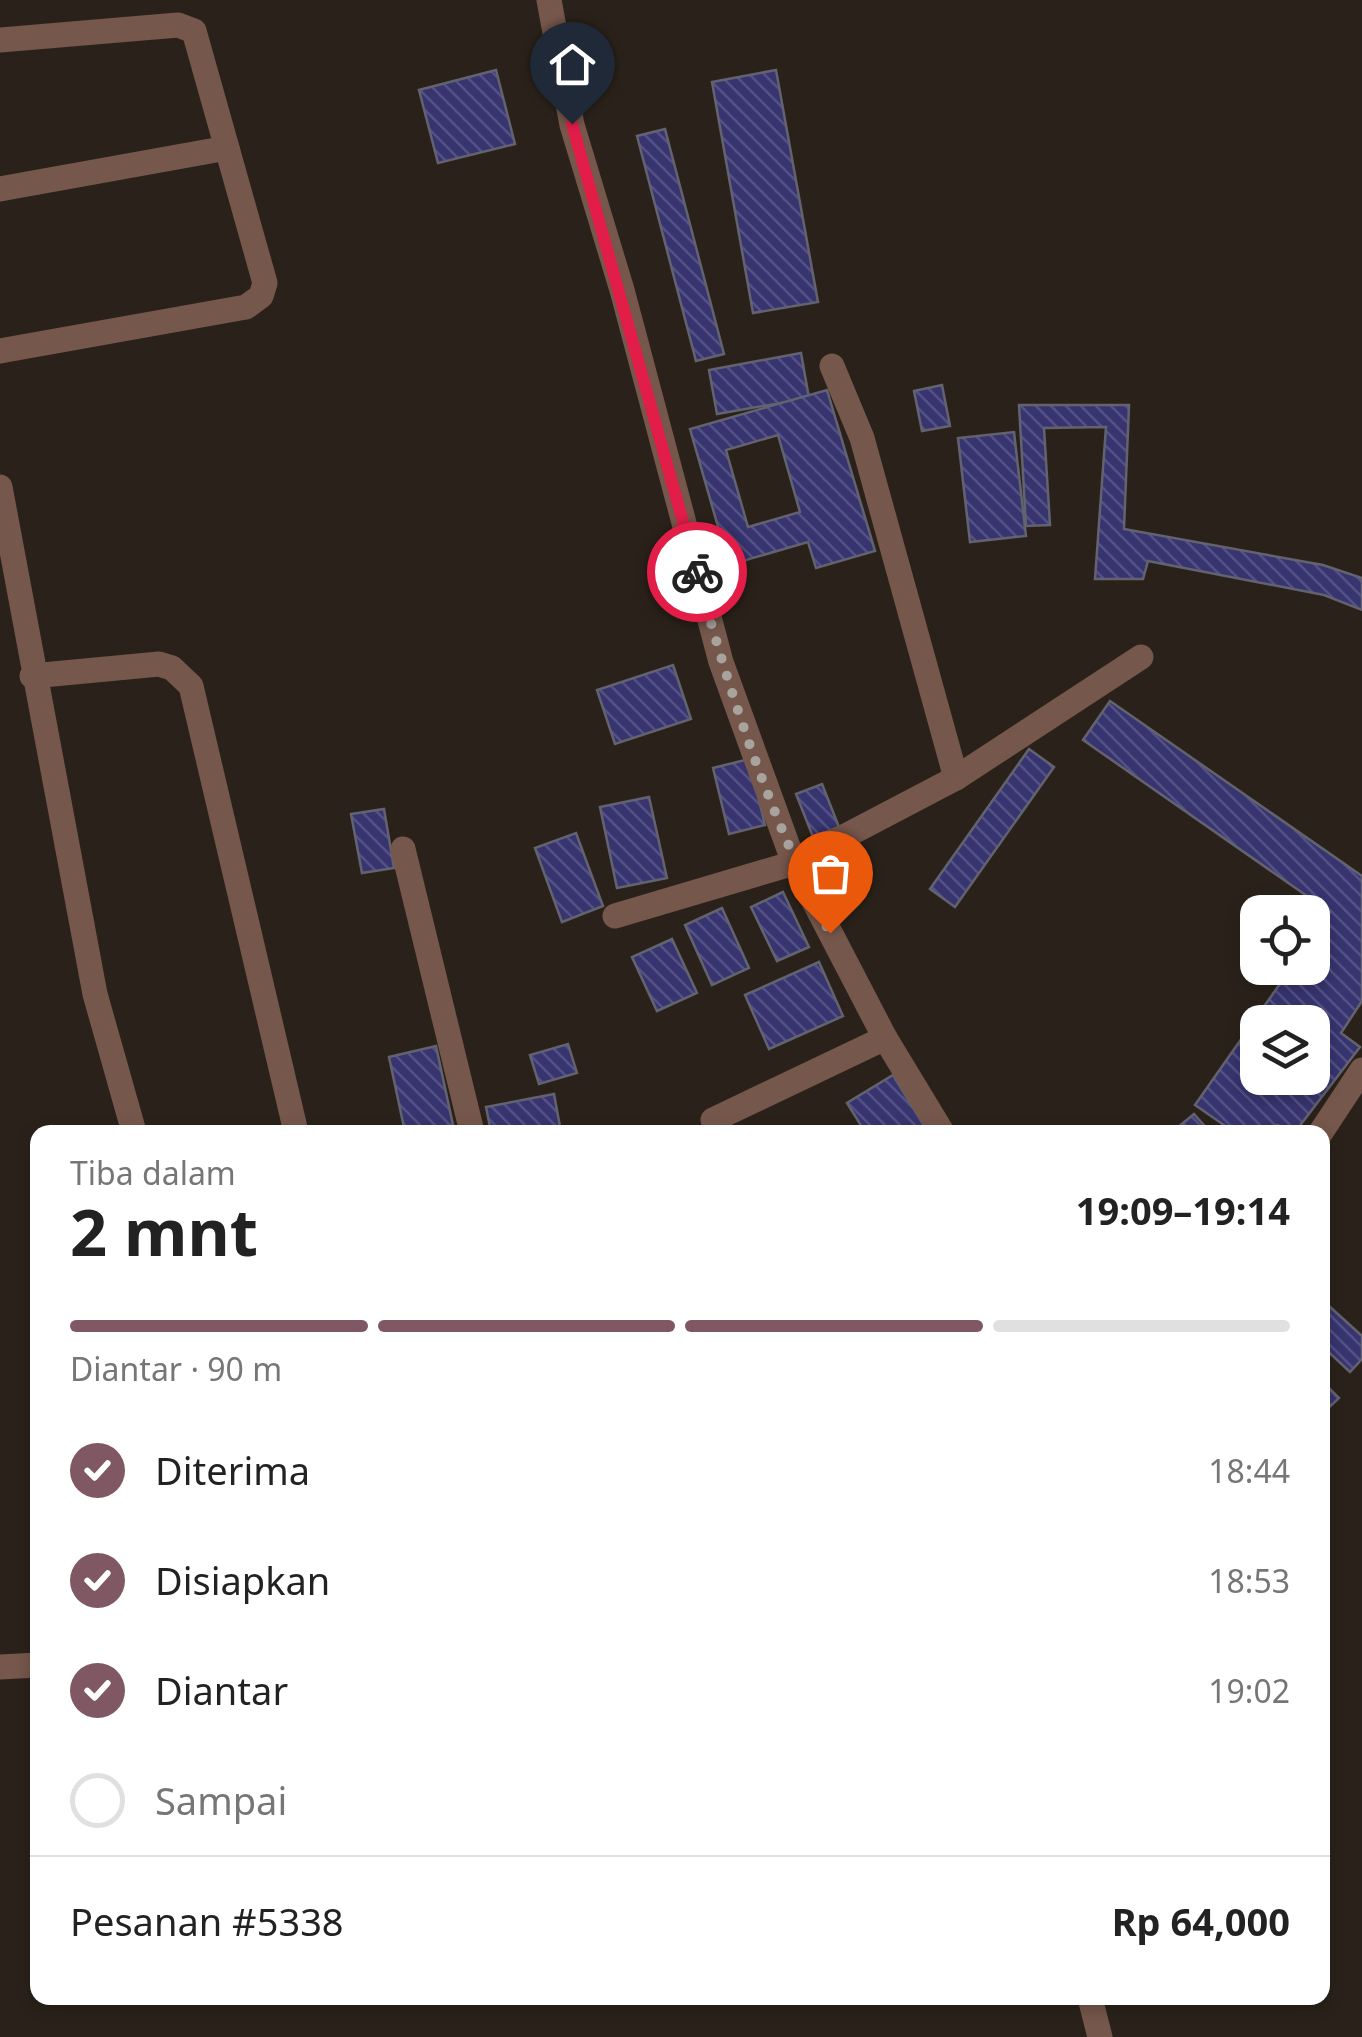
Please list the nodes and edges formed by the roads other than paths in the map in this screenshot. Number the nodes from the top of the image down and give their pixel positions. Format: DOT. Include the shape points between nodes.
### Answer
graph roads {
  1 [pos="548,0"];
  2 [pos="0,40"];
  3 [pos="227,148"];
  4 [pos="0,189"];
  5 [pos="0,352"];
  6 [pos="832,366"];
  7 [pos="0,488"];
  8 [pos="1141,657"];
  9 [pos="32,676"];
  10 [pos="956,778"];
  11 [pos="403,849"];
  12 [pos="794,863"];
  13 [pos="615,916"];
  14 [pos="885,1038"];
  15 [pos="1362,1070"];
  16 [pos="713,1120"];
  17 [pos="132,1125"];
  18 [pos="294,1125"];
  19 [pos="470,1125"];
  20 [pos="938,1125"];
  21 [pos="1325,1125"];
  22 [pos="30,1665"];
  23 [pos="0,1667"];
  24 [pos="1092,2005"];
  25 [pos="1100,2037"];
  1 -- 12 [label="street" via="572,124 721,662"];
  2 -- 3 [label="street" via="178,25 194,31"];
  3 -- 4 [label="street"];
  3 -- 5 [label="street" via="262,296 246,307"];
  6 -- 10 [label="street" via="862,438"];
  7 -- 9 [label="street"];
  8 -- 10 [label="street"];
  9 -- 17 [label="street" via="95,994"];
  9 -- 18 [label="street" via="160,664 191,686"];
  10 -- 12 [label="street"];
  11 -- 19 [label="street"];
  12 -- 13 [label="street"];
  12 -- 14 [label="street"];
  14 -- 16 [label="street"];
  14 -- 20 [label="street"];
  15 -- 21 [label="street"];
  22 -- 23 [label="street"];
  24 -- 25 [label="street"];
}
